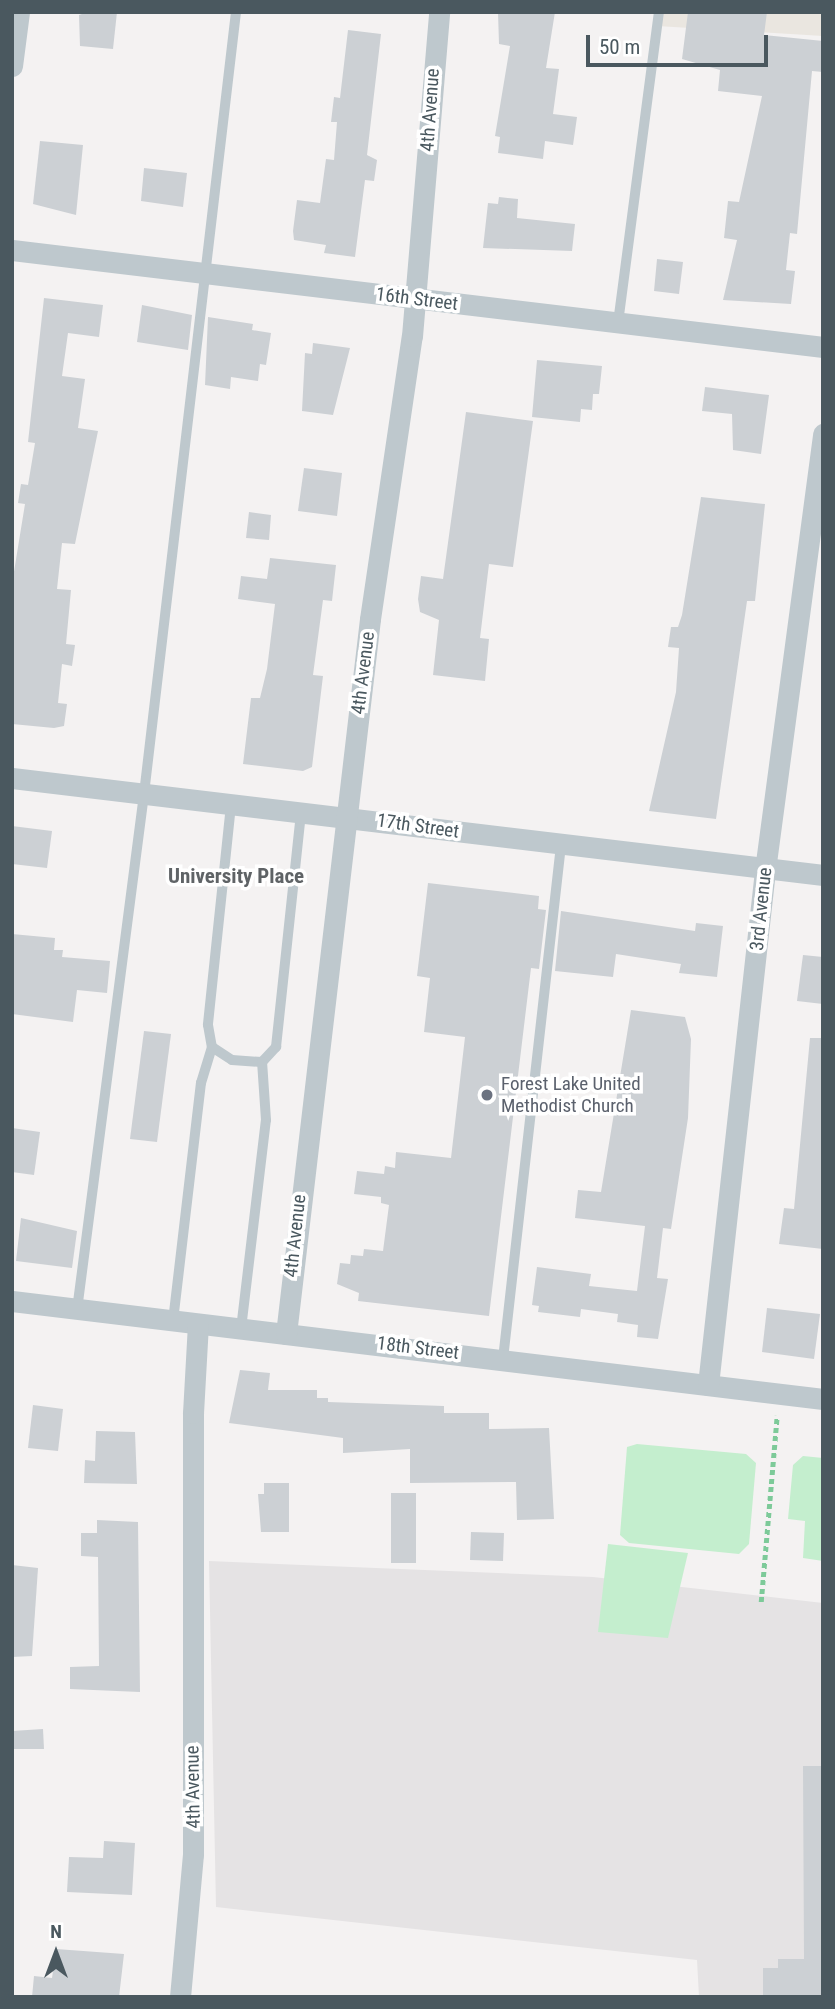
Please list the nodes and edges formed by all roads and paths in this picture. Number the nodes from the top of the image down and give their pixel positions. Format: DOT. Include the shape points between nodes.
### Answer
graph roads {
  1 [pos="19,12"];
  2 [pos="236,12"];
  3 [pos="439,12"];
  4 [pos="659,12"];
  5 [pos="12,66"];
  6 [pos="12,250"];
  7 [pos="205,272"];
  8 [pos="414,299"];
  9 [pos="618,323"];
  10 [pos="823,347"];
  11 [pos="823,434"];
  12 [pos="12,778"];
  13 [pos="145,794"];
  14 [pos="231,805"];
  15 [pos="300,813"];
  16 [pos="345,817"];
  17 [pos="561,845"];
  18 [pos="765,870"];
  19 [pos="823,875"];
  20 [pos="212,1046"];
  21 [pos="262,1062"];
  22 [pos="12,1301"];
  23 [pos="77,1310"];
  24 [pos="173,1321"];
  25 [pos="198,1324"];
  26 [pos="241,1329"];
  27 [pos="286,1334"];
  28 [pos="503,1359"];
  29 [pos="708,1385"];
  30 [pos="823,1399"];
  31 [pos="777,1412"];
  32 [pos="761,1602"];
  33 [pos="180,1997"];
  1 -- 5 [label="street"];
  2 -- 7 [label="lane"];
  3 -- 8 [label="street, 4th Avenue"];
  4 -- 9 [label="lane"];
  6 -- 7 [label="street, 16th Street"];
  7 -- 8 [label="street, 16th Street"];
  7 -- 13 [label="lane"];
  8 -- 9 [label="street, 16th Street"];
  8 -- 16 [label="street, 4th Avenue"];
  9 -- 10 [label="street, 16th Street"];
  11 -- 18 [label="street, 3rd Avenue"];
  12 -- 13 [label="street, 17th Street"];
  13 -- 14 [label="street, 17th Street"];
  13 -- 23 [label="lane"];
  14 -- 15 [label="street, 17th Street"];
  14 -- 20 [label="lane" via="208,1025"];
  15 -- 16 [label="street, 17th Street"];
  15 -- 21 [label="lane" via="278,1035 276,1046"];
  16 -- 17 [label="street, 17th Street"];
  16 -- 27 [label="street, 4th Avenue"];
  17 -- 18 [label="street, 17th Street"];
  17 -- 28 [label="lane"];
  18 -- 19 [label="street, 17th Street"];
  18 -- 29 [label="street, 3rd Avenue"];
  20 -- 21 [label="lane" via="232,1060"];
  20 -- 24 [label="lane" via="201,1083"];
  21 -- 26 [label="lane" via="266,1120"];
  22 -- 23 [label="street, 18th Street"];
  23 -- 24 [label="street, 18th Street"];
  24 -- 25 [label="street, 18th Street"];
  25 -- 26 [label="street, 18th Street"];
  25 -- 33 [label="street, 4th Avenue" via="192,1413 193,1854"];
  26 -- 27 [label="street, 18th Street"];
  27 -- 28 [label="street, 18th Street"];
  28 -- 29 [label="street, 18th Street"];
  29 -- 30 [label="street, 18th Street"];
  31 -- 32 [label="path"];
}
